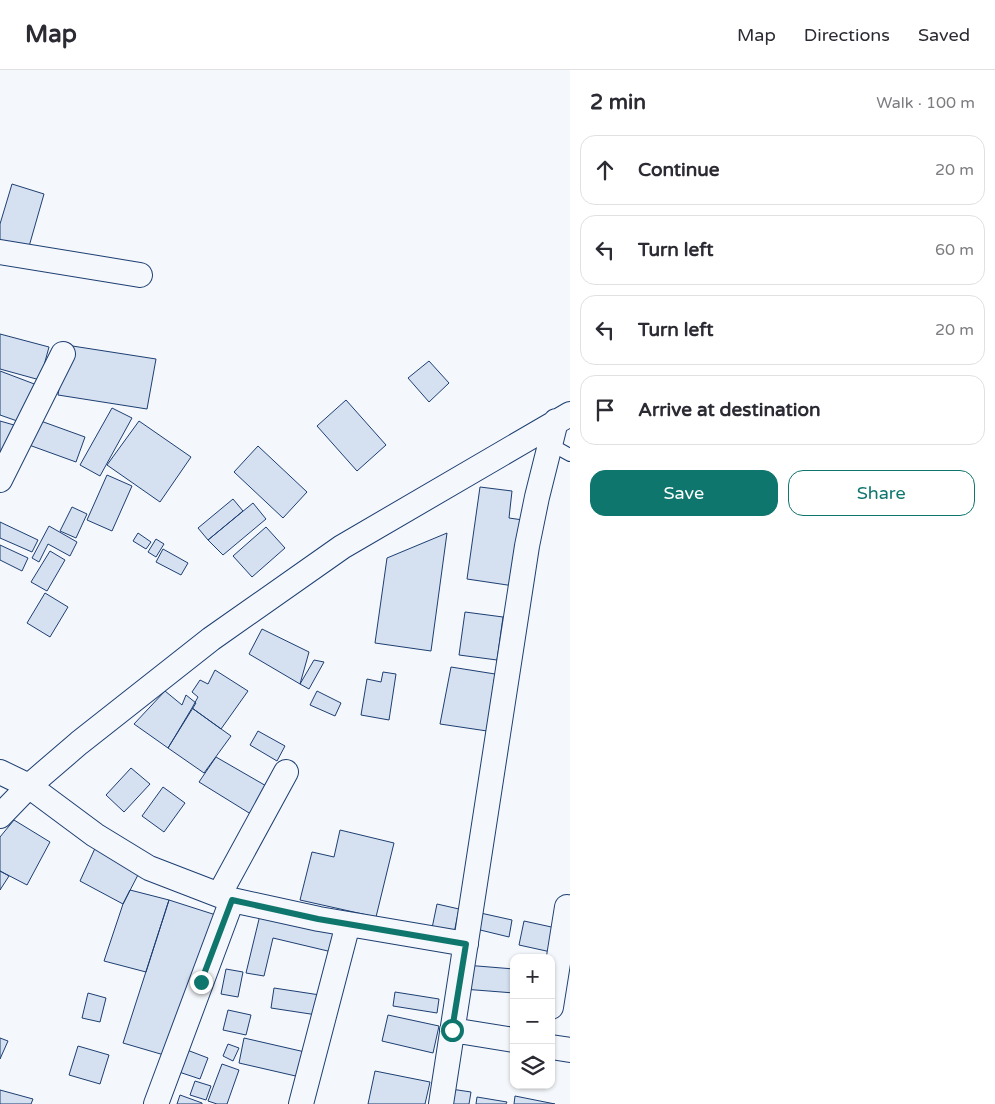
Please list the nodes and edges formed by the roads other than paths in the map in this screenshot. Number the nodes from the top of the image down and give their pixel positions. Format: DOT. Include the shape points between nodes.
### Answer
graph roads {
  1 [pos="0,252"];
  2 [pos="140,275"];
  3 [pos="63,354"];
  4 [pos="563,418"];
  5 [pos="560,450"];
  6 [pos="0,480"];
  7 [pos="0,772"];
  8 [pos="286,772"];
  9 [pos="29,786"];
  10 [pos="0,816"];
  11 [pos="225,898"];
  12 [pos="567,907"];
  13 [pos="348,924"];
  14 [pos="466,944"];
  15 [pos="552,999"];
  16 [pos="452,1030"];
  17 [pos="510,1039"];
  18 [pos="555,1048"];
  19 [pos="570,1050"];
  20 [pos="156,1104"];
  21 [pos="301,1104"];
  22 [pos="440,1104"];
  1 -- 2 [label="street"];
  3 -- 6 [label="street"];
  4 -- 5 [label="street"];
  4 -- 9 [label="street" via="342,547 211,639"];
  5 -- 14 [label="street" via="537,497 527,546"];
  7 -- 9 [label="street"];
  8 -- 11 [label="street"];
  9 -- 10 [label="street"];
  9 -- 11 [label="street" via="94,835 149,868"];
  11 -- 13 [label="street"];
  11 -- 20 [label="street"];
  12 -- 15 [label="street"];
  13 -- 14 [label="street"];
  13 -- 21 [label="street"];
  14 -- 16 [label="street"];
  16 -- 17 [label="street"];
  16 -- 22 [label="street"];
  18 -- 19 [label="street"];
}
